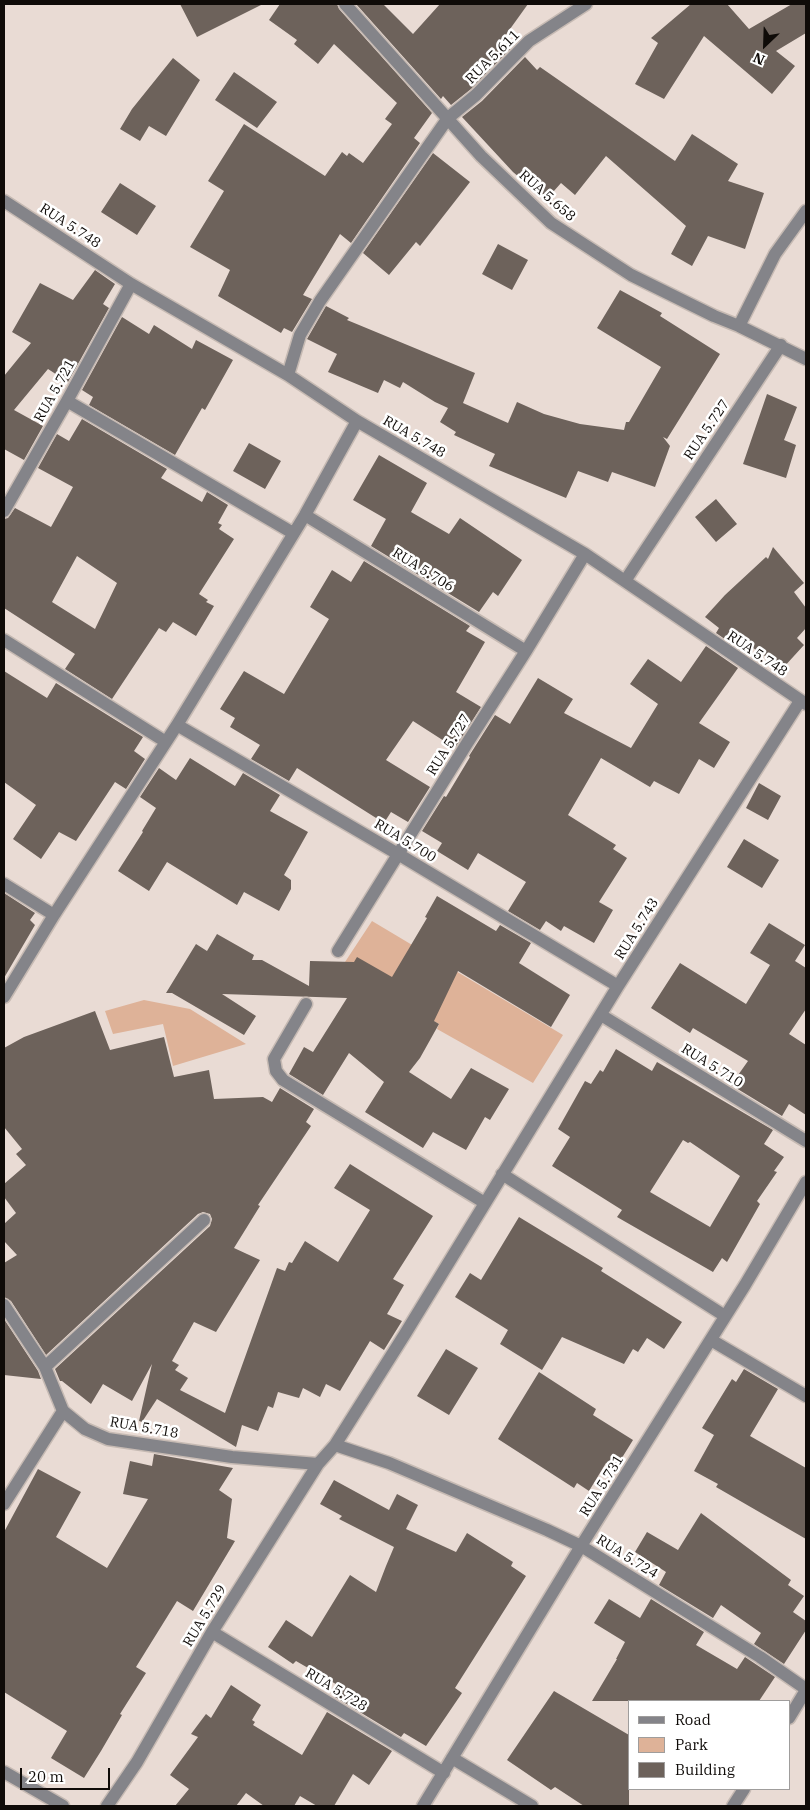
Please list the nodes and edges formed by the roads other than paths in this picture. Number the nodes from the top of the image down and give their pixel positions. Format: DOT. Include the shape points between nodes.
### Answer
graph roads {
  1 [pos="344,4"];
  2 [pos="586,4"];
  3 [pos="448,118"];
  4 [pos="4,201"];
  5 [pos="806,211"];
  6 [pos="130,284"];
  7 [pos="739,326"];
  8 [pos="782,346"];
  9 [pos="806,359"];
  10 [pos="288,375"];
  11 [pos="67,401"];
  12 [pos="357,421"];
  13 [pos="4,511"];
  14 [pos="305,514"];
  15 [pos="293,533"];
  16 [pos="585,554"];
  17 [pos="625,581"];
  18 [pos="4,640"];
  19 [pos="526,651"];
  20 [pos="803,702"];
  21 [pos="176,725"];
  22 [pos="166,742"];
  23 [pos="398,854"];
  24 [pos="4,884"];
  25 [pos="54,915"];
  26 [pos="338,952"];
  27 [pos="618,986"];
  28 [pos="4,998"];
  29 [pos="306,1004"];
  30 [pos="601,1015"];
  31 [pos="806,1141"];
  32 [pos="502,1174"];
  33 [pos="806,1182"];
  34 [pos="485,1203"];
  35 [pos="204,1220"];
  36 [pos="4,1305"];
  37 [pos="725,1316"];
  38 [pos="711,1340"];
  39 [pos="45,1367"];
  40 [pos="806,1396"];
  41 [pos="63,1411"];
  42 [pos="335,1444"];
  43 [pos="318,1464"];
  44 [pos="4,1504"];
  45 [pos="581,1546"];
  46 [pos="212,1632"];
  47 [pos="806,1690"];
  48 [pos="790,1716"];
  49 [pos="452,1758"];
  50 [pos="4,1772"];
  51 [pos="444,1773"];
  52 [pos="743,1790"];
  53 [pos="63,1806"];
  54 [pos="107,1806"];
  55 [pos="423,1806"];
  56 [pos="532,1806"];
  57 [pos="733,1806"];
  1 -- 3 [label="street, RUA 5.658"];
  2 -- 3 [label="street, RUA 5.611" via="529,41 476,95"];
  3 -- 7 [label="street, RUA 5.658" via="481,156 551,223 631,275"];
  3 -- 10 [label="street, RUA 5.611" via="320,301 300,335"];
  4 -- 6 [label="street, RUA 5.748"];
  5 -- 7 [label="street" via="775,254"];
  6 -- 10 [label="street, RUA 5.748"];
  6 -- 11 [label="street, RUA 5.721"];
  7 -- 8 [label="street, RUA 5.658"];
  8 -- 9 [label="street, RUA 5.658"];
  8 -- 17 [label="street, RUA 5.727"];
  10 -- 12 [label="street, RUA 5.748"];
  11 -- 13 [label="street, RUA 5.721"];
  11 -- 15 [label="street"];
  12 -- 14 [label="street"];
  12 -- 16 [label="street, RUA 5.748"];
  14 -- 15 [label="street"];
  14 -- 19 [label="street, RUA 5.706"];
  15 -- 21 [label="street"];
  16 -- 17 [label="street, RUA 5.748"];
  16 -- 19 [label="street, RUA 5.727"];
  17 -- 20 [label="street, RUA 5.748"];
  18 -- 22 [label="street"];
  19 -- 23 [label="street, RUA 5.727"];
  20 -- 27 [label="street, RUA 5.743"];
  21 -- 22 [label="street"];
  21 -- 23 [label="street, RUA 5.700"];
  22 -- 25 [label="street"];
  23 -- 26 [label="street, RUA 5.727"];
  23 -- 27 [label="street, RUA 5.700"];
  24 -- 25 [label="street"];
  25 -- 28 [label="street"];
  27 -- 30 [label="street, RUA 5.743"];
  29 -- 34 [label="street" via="274,1059 276,1071 283,1080"];
  30 -- 31 [label="street, RUA 5.710"];
  30 -- 32 [label="street, RUA 5.743"];
  32 -- 34 [label="street, RUA 5.743"];
  32 -- 37 [label="street"];
  33 -- 37 [label="street, RUA 5.731"];
  34 -- 42 [label="street, RUA 5.729"];
  35 -- 39 [label="street"];
  36 -- 39 [label="street, RUA 5.718"];
  37 -- 38 [label="street, RUA 5.731"];
  38 -- 40 [label="street"];
  38 -- 45 [label="street, RUA 5.731"];
  39 -- 41 [label="street, RUA 5.718"];
  41 -- 43 [label="street, RUA 5.718" via="85,1429 108,1439 232,1457"];
  41 -- 44 [label="street"];
  42 -- 43 [label="street, RUA 5.729"];
  42 -- 45 [label="street, RUA 5.724" via="389,1463"];
  43 -- 46 [label="street, RUA 5.729"];
  45 -- 47 [label="street, RUA 5.724" via="760,1657"];
  45 -- 49 [label="street, RUA 5.731"];
  46 -- 51 [label="street, RUA 5.728"];
  46 -- 54 [label="street, RUA 5.729" via="137,1762"];
  47 -- 48 [label="street"];
  49 -- 51 [label="street, RUA 5.731"];
  49 -- 56 [label="street"];
  50 -- 53 [label="street"];
  51 -- 55 [label="street, RUA 5.731"];
  52 -- 57 [label="street"];
}
